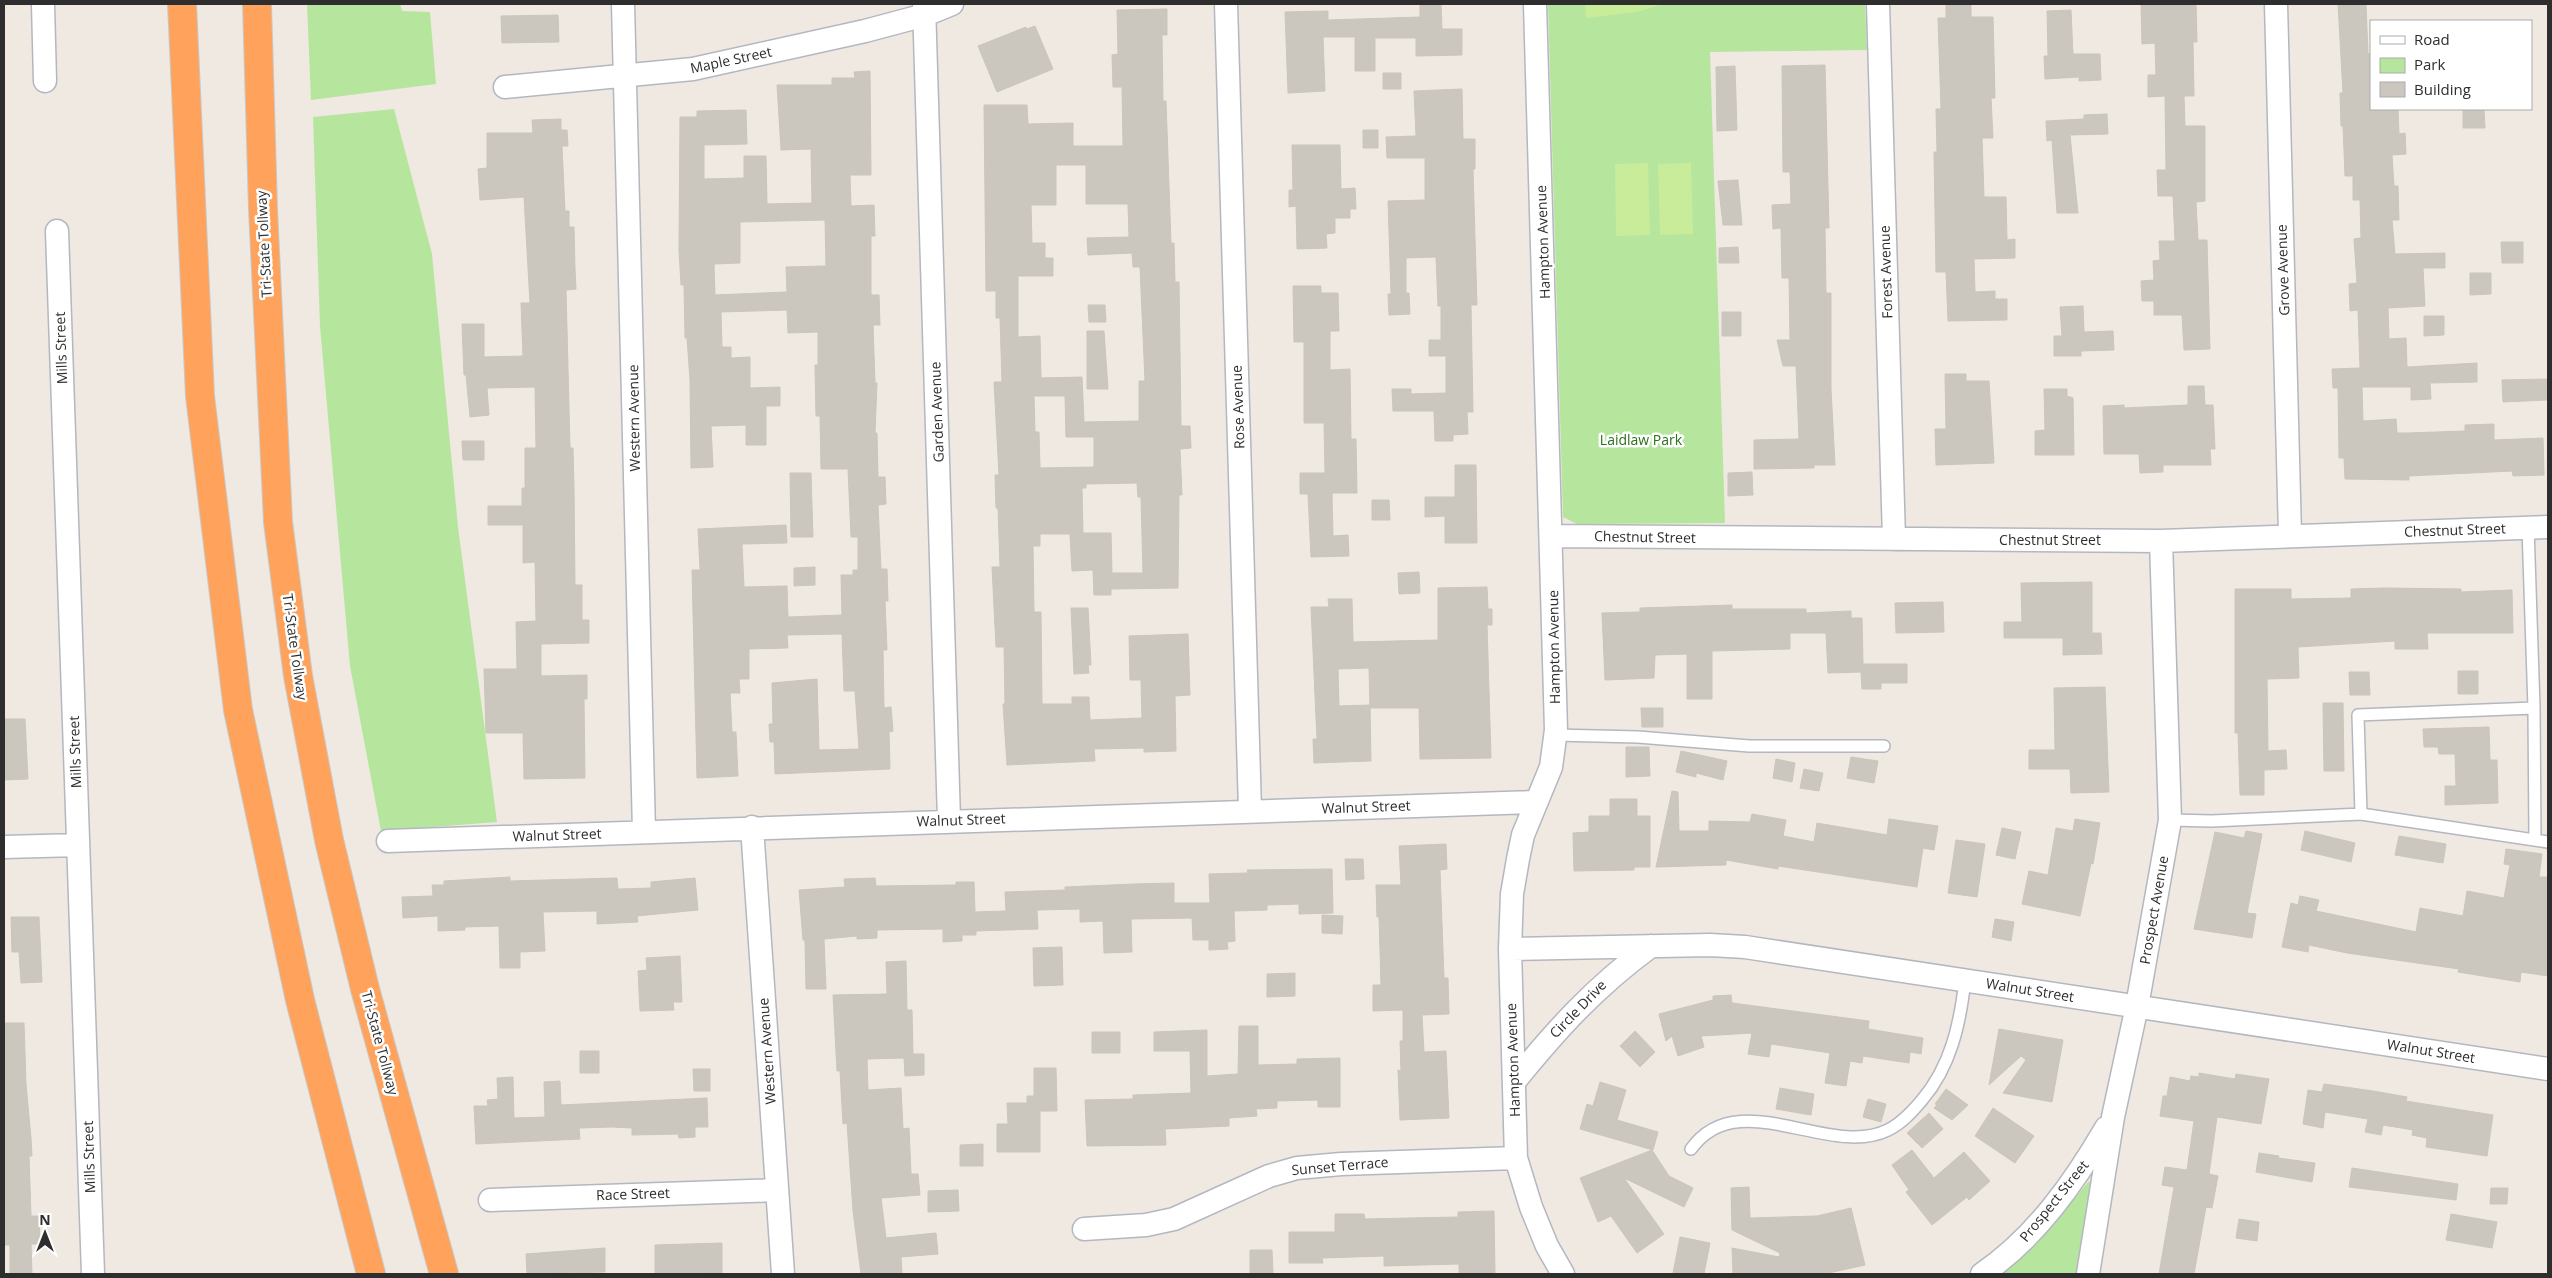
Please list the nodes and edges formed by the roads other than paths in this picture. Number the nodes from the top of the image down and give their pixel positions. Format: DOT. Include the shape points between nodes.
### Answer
graph roads {
  1 [pos="43,4"];
  2 [pos="182,4"];
  3 [pos="257,4"];
  4 [pos="623,4"];
  5 [pos="952,4"];
  6 [pos="1226,4"];
  7 [pos="1535,4"];
  8 [pos="1878,4"];
  9 [pos="2276,4"];
  10 [pos="925,9"];
  11 [pos="626,75"];
  12 [pos="45,81"];
  13 [pos="505,87"];
  14 [pos="57,231"];
  15 [pos="2538,527"];
  16 [pos="2290,535"];
  17 [pos="1552,536"];
  18 [pos="1894,539"];
  19 [pos="2161,541"];
  20 [pos="2534,708"];
  21 [pos="1555,735"];
  22 [pos="1884,746"];
  23 [pos="1535,802"];
  24 [pos="1250,810"];
  25 [pos="2361,814"];
  26 [pos="949,820"];
  27 [pos="2170,820"];
  28 [pos="752,828"];
  29 [pos="644,832"];
  30 [pos="2534,840"];
  31 [pos="388,841"];
  32 [pos="2548,842"];
  33 [pos="78,845"];
  34 [pos="4,847"];
  35 [pos="1651,946"];
  36 [pos="1510,949"];
  37 [pos="1965,980"];
  38 [pos="2137,1006"];
  39 [pos="2548,1069"];
  40 [pos="1514,1082"];
  41 [pos="2113,1116"];
  42 [pos="1691,1149"];
  43 [pos="1516,1158"];
  44 [pos="776,1190"];
  45 [pos="490,1200"];
  46 [pos="1084,1228"];
  47 [pos="93,1274"];
  48 [pos="371,1274"];
  49 [pos="444,1274"];
  50 [pos="783,1274"];
  51 [pos="1563,1274"];
  52 [pos="1982,1274"];
  53 [pos="2088,1274"];
  1 -- 12 [label="street"];
  2 -- 48 [label="highway" via="200,396 238,710 300,1000"];
  3 -- 49 [label="highway, Tri-State Tollway" via="262,209 278,522 298,676 329,840 364,990"];
  4 -- 11 [label="street, Western Avenue"];
  5 -- 10 [label="street, Maple Street"];
  6 -- 24 [label="street, Rose Avenue"];
  7 -- 17 [label="street, Hampton Avenue"];
  8 -- 18 [label="street, Forest Avenue"];
  9 -- 16 [label="street, Grove Avenue"];
  10 -- 11 [label="street, Maple Street" via="865,31 693,69"];
  10 -- 26 [label="street, Garden Avenue"];
  11 -- 13 [label="street, Maple Street"];
  11 -- 29 [label="street, Western Avenue"];
  14 -- 33 [label="street, Mills Street"];
  15 -- 16 [label="street, Chestnut Street"];
  15 -- 20 [label="lane"];
  16 -- 19 [label="street, Chestnut Street"];
  17 -- 18 [label="street, Chestnut Street"];
  17 -- 21 [label="street, Hampton Avenue"];
  18 -- 19 [label="street, Chestnut Street"];
  19 -- 27 [label="street, Prospect Avenue"];
  20 -- 25 [label="lane" via="2358,715"];
  20 -- 30 [label="lane"];
  21 -- 22 [label="lane" via="1638,737 1749,746"];
  21 -- 23 [label="street, Hampton Avenue" via="1550,767"];
  23 -- 24 [label="street, Walnut Street"];
  23 -- 36 [label="street, Hampton Avenue" via="1523,835 1512,894"];
  24 -- 26 [label="street, Walnut Street"];
  25 -- 27 [label="lane"];
  25 -- 30 [label="lane"];
  26 -- 28 [label="street, Walnut Street"];
  27 -- 38 [label="street, Prospect Avenue"];
  28 -- 29 [label="street, Walnut Street"];
  28 -- 44 [label="street, Western Avenue"];
  29 -- 31 [label="street, Walnut Street"];
  30 -- 32 [label="lane"];
  33 -- 34 [label="street"];
  33 -- 47 [label="street, Mills Street"];
  35 -- 36 [label="street, Walnut Street"];
  35 -- 37 [label="street, Walnut Street" via="1745,948"];
  35 -- 40 [label="street, Circle Drive" via="1594,991"];
  36 -- 40 [label="street, Hampton Avenue"];
  37 -- 38 [label="street, Walnut Street"];
  37 -- 42 [label="lane" via="1954,1043 1941,1072 1912,1112 1895,1126 1877,1134 1850,1136 1772,1124 1732,1122 1716,1126 1700,1137"];
  38 -- 39 [label="street, Walnut Street"];
  38 -- 41 [label="street, Prospect Avenue"];
  40 -- 43 [label="street, Hampton Avenue"];
  41 -- 52 [label="street, Prospect Street" via="2083,1168 2050,1210 2021,1242"];
  41 -- 53 [label="street, Prospect Avenue"];
  43 -- 46 [label="street, Sunset Terrace" via="1297,1168 1269,1176 1174,1218 1146,1225"];
  43 -- 51 [label="street, Hampton Avenue" via="1531,1207"];
  44 -- 45 [label="street, Race Street"];
  44 -- 50 [label="street, Western Avenue"];
}
